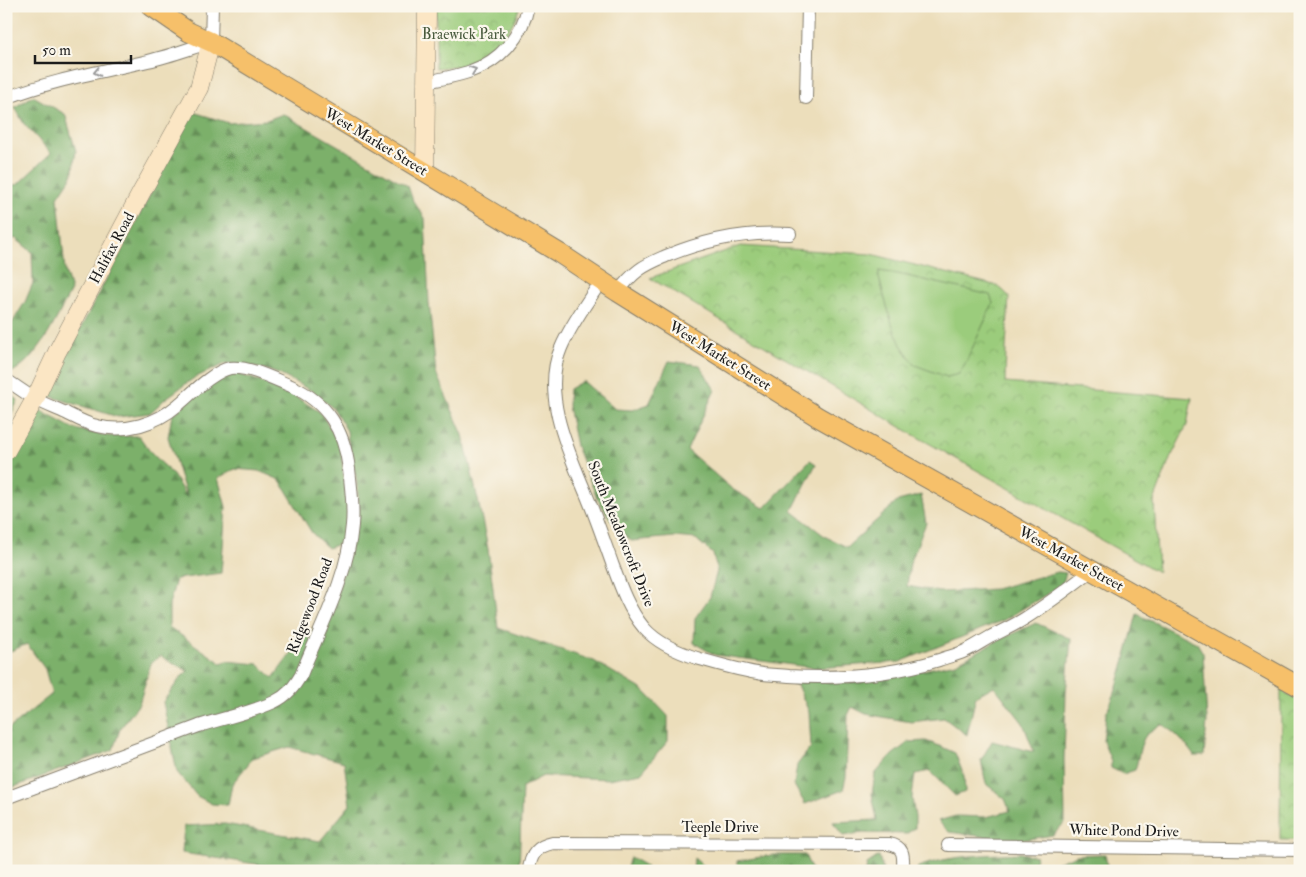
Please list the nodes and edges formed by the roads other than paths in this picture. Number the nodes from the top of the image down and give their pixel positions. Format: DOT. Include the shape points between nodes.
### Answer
graph roads {
  1 [pos="151,6"];
  2 [pos="212,6"];
  3 [pos="427,6"];
  4 [pos="528,6"];
  5 [pos="808,6"];
  6 [pos="212,42"];
  7 [pos="426,82"];
  8 [pos="6,98"];
  9 [pos="806,98"];
  10 [pos="425,172"];
  11 [pos="790,234"];
  12 [pos="601,281"];
  13 [pos="618,292"];
  14 [pos="6,380"];
  15 [pos="35,399"];
  16 [pos="6,451"];
  17 [pos="1092,571"];
  18 [pos="1300,688"];
  19 [pos="6,798"];
  20 [pos="948,845"];
  21 [pos="1300,850"];
  22 [pos="529,871"];
  23 [pos="903,871"];
  1 -- 6 [label="main road, West Market Street" via="189,32"];
  2 -- 6 [label="street"];
  3 -- 7 [label="street"];
  7 -- 4 [label="street, one-way" via="471,72 501,54 519,31"];
  5 -- 9 [label="street"];
  6 -- 8 [label="street, one-way"];
  6 -- 10 [label="main road, West Market Street"];
  6 -- 15 [label="street, Halifax Road" via="199,88"];
  7 -- 10 [label="street"];
  10 -- 12 [label="main road, West Market Street"];
  11 -- 13 [label="street" via="709,241 679,250 640,269"];
  12 -- 13 [label="main road, West Market Street"];
  12 -- 17 [label="street, South Meadowcroft Drive" via="561,348 553,378 554,398 572,458 627,601 635,617 655,638 707,661 765,674 845,677 895,671 963,652 1051,602"];
  13 -- 17 [label="main road, West Market Street" via="818,416"];
  14 -- 15 [label="street, Ridgewood Road"];
  15 -- 16 [label="street, Halifax Road"];
  15 -- 19 [label="street, Ridgewood Road" via="87,423 127,428 157,419 208,380 228,369 258,372 308,395 338,428 344,444 353,498 352,525 336,591 300,675 284,696"];
  17 -- 18 [label="main road, West Market Street"];
  20 -- 21 [label="street, White Pond Drive"];
  22 -- 23 [label="street, Teeple Drive" via="531,858 543,845 663,843 889,844 902,852"];
}
